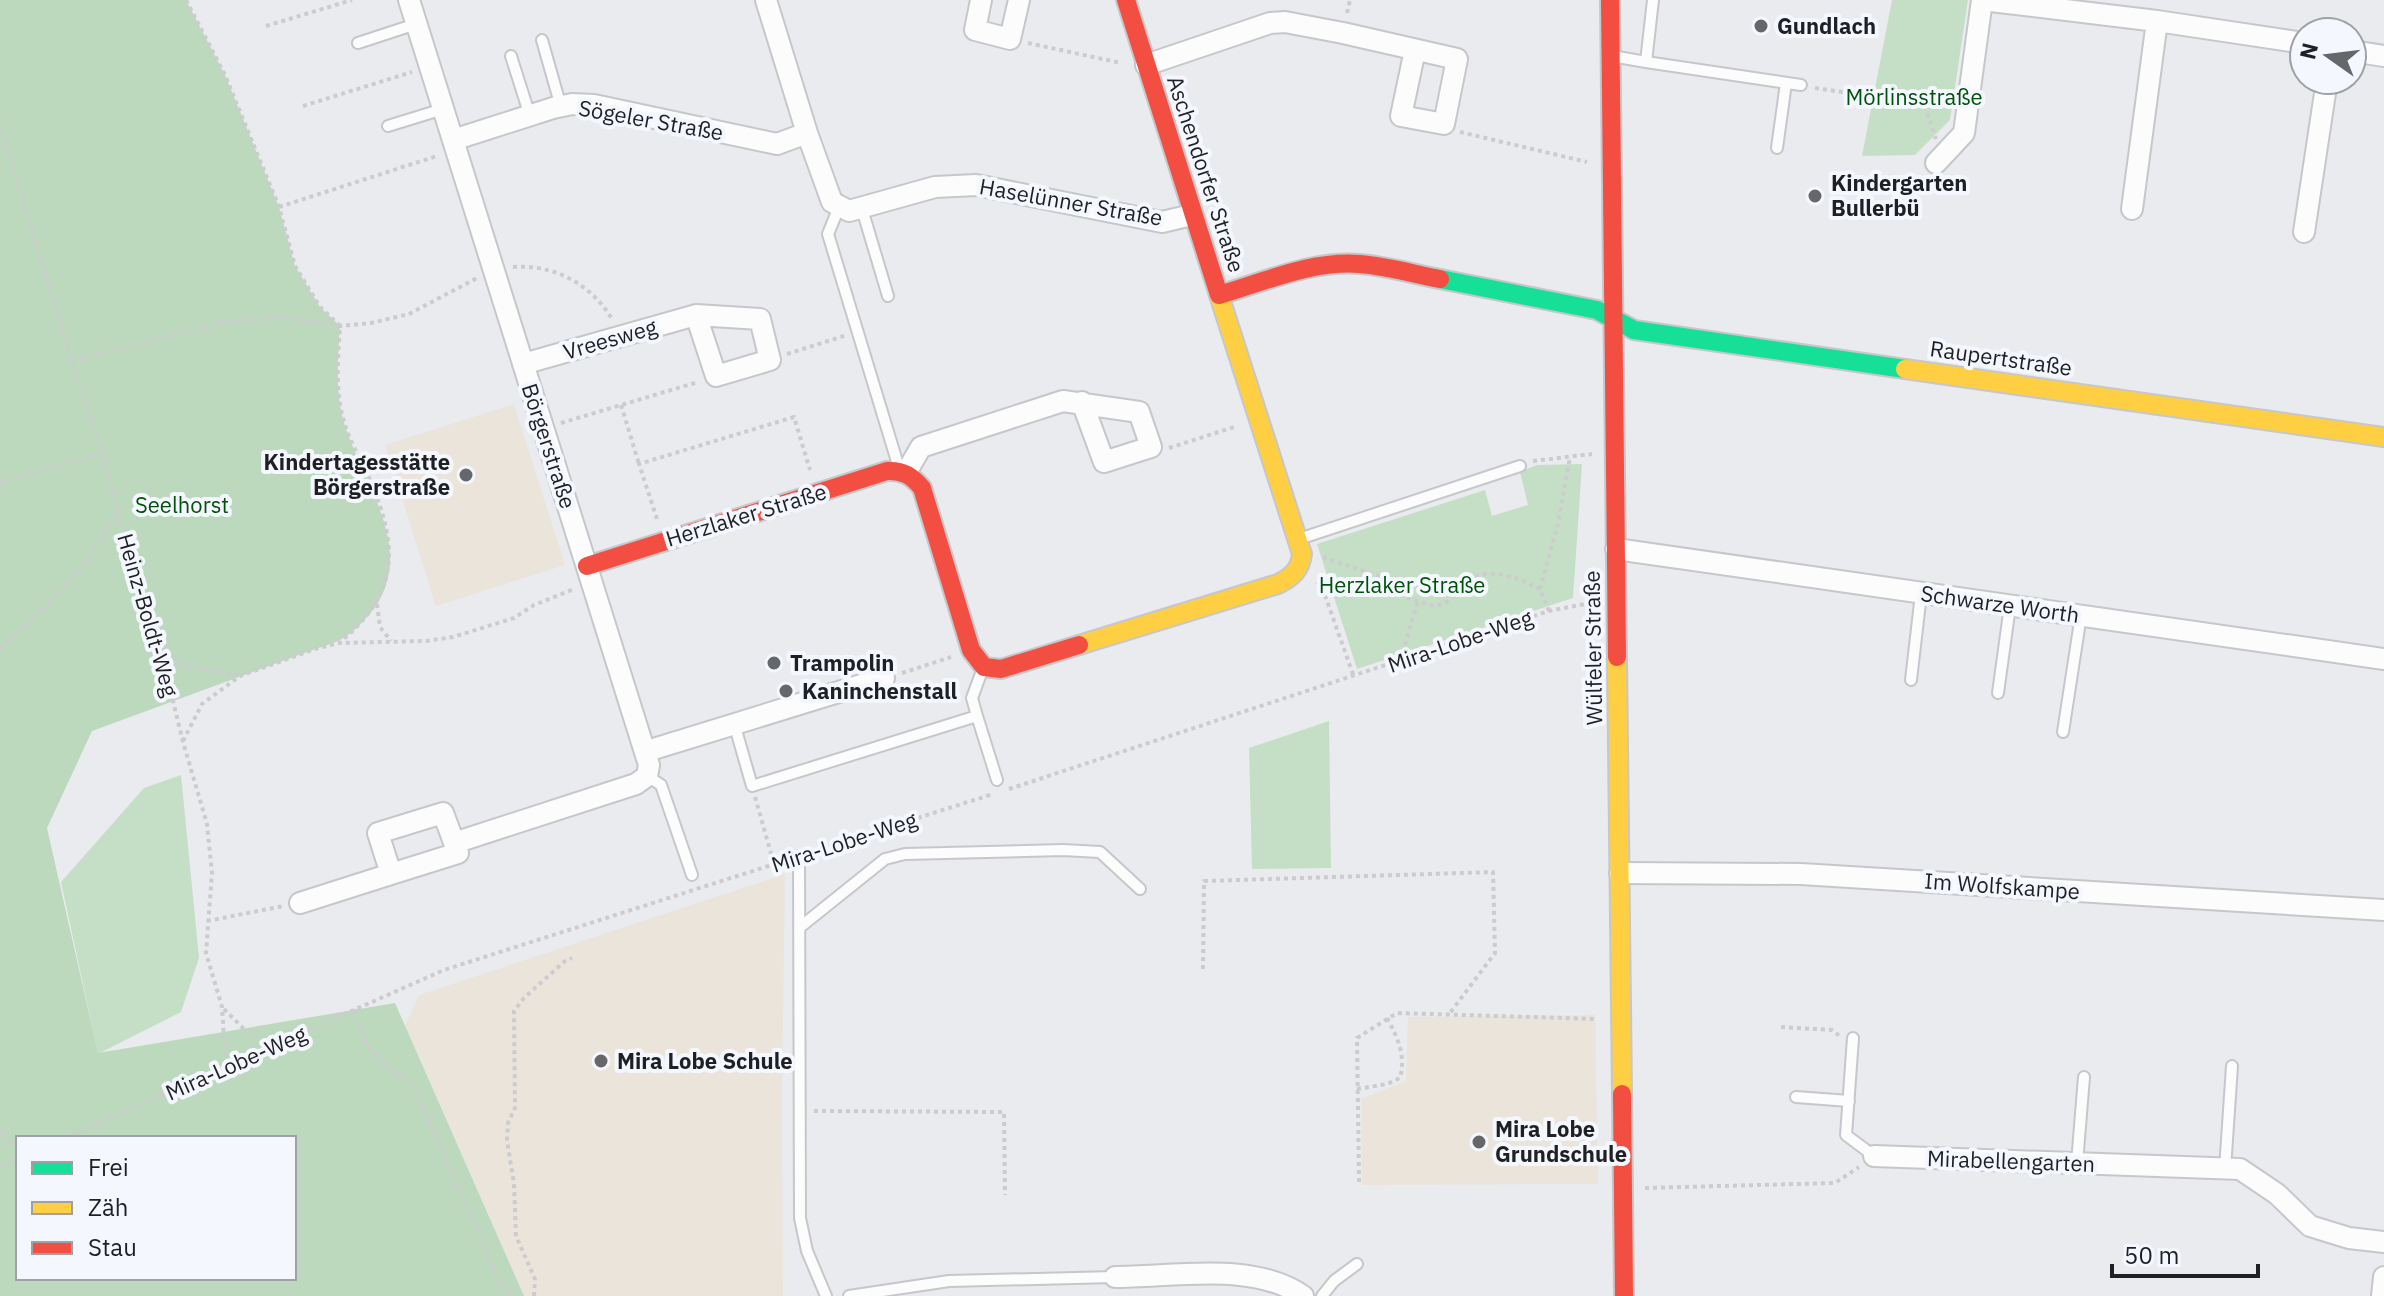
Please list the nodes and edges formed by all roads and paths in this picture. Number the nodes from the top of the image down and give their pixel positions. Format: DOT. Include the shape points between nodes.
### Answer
graph roads {
  1 [pos="186,0"];
  2 [pos="352,0"];
  3 [pos="409,0"];
  4 [pos="766,0"];
  5 [pos="981,0"];
  6 [pos="1019,0"];
  7 [pos="1126,0"];
  8 [pos="1610,0"];
  9 [pos="1653,0"];
  10 [pos="2157,21"];
  11 [pos="416,24"];
  12 [pos="266,26"];
  13 [pos="1010,39"];
  14 [pos="542,40"];
  15 [pos="2288,41"];
  16 [pos="358,43"];
  17 [pos="1415,50"];
  18 [pos="511,56"];
  19 [pos="1610,56"];
  20 [pos="1646,62"];
  21 [pos="1146,65"];
  22 [pos="429,66"];
  23 [pos="1786,83"];
  24 [pos="1801,85"];
  25 [pos="2325,96"];
  26 [pos="303,106"];
  27 [pos="561,107"];
  28 [pos="443,109"];
  29 [pos="530,116"];
  30 [pos="1444,124"];
  31 [pos="0,125"];
  32 [pos="388,126"];
  33 [pos="807,133"];
  34 [pos="454,145"];
  35 [pos="1777,148"];
  36 [pos="1941,158"];
  37 [pos="1612,168"];
  38 [pos="279,207"];
  39 [pos="839,207"];
  40 [pos="862,209"];
  41 [pos="2132,209"];
  42 [pos="1192,215"];
  43 [pos="2304,232"];
  44 [pos="493,269"];
  45 [pos="1219,295"];
  46 [pos="888,296"];
  47 [pos="696,315"];
  48 [pos="1614,320"];
  49 [pos="340,326"];
  50 [pos="857,332"];
  51 [pos="622,335"];
  52 [pos="770,360"];
  53 [pos="72,361"];
  54 [pos="523,364"];
  55 [pos="716,376"];
  56 [pos="1082,402"];
  57 [pos="621,405"];
  58 [pos="1258,419"];
  59 [pos="543,428"];
  60 [pos="2384,437"];
  61 [pos="1151,447"];
  62 [pos="1616,451"];
  63 [pos="103,453"];
  64 [pos="1570,457"];
  65 [pos="639,464"];
  66 [pos="1520,466"];
  67 [pos="903,471"];
  68 [pos="0,482"];
  69 [pos="817,493"];
  70 [pos="117,508"];
  71 [pos="664,540"];
  72 [pos="1616,549"];
  73 [pos="1300,553"];
  74 [pos="589,574"];
  75 [pos="1540,589"];
  76 [pos="1921,594"];
  77 [pos="1616,598"];
  78 [pos="1418,601"];
  79 [pos="377,604"];
  80 [pos="2010,606"];
  81 [pos="1549,611"];
  82 [pos="2081,615"];
  83 [pos="391,641"];
  84 [pos="339,643"];
  85 [pos="0,648"];
  86 [pos="160,648"];
  87 [pos="971,650"];
  88 [pos="2384,659"];
  89 [pos="1400,661"];
  90 [pos="984,667"];
  91 [pos="240,676"];
  92 [pos="884,678"];
  93 [pos="1354,678"];
  94 [pos="1911,680"];
  95 [pos="1998,693"];
  96 [pos="977,716"];
  97 [pos="734,723"];
  98 [pos="2063,732"];
  99 [pos="183,742"];
  100 [pos="647,751"];
  101 [pos="647,776"];
  102 [pos="997,780"];
  103 [pos="752,786"];
  104 [pos="454,843"];
  105 [pos="799,856"];
  106 [pos="774,864"];
  107 [pos="1620,873"];
  108 [pos="391,874"];
  109 [pos="692,875"];
  110 [pos="1140,889"];
  111 [pos="300,903"];
  112 [pos="2384,910"];
  113 [pos="207,921"];
  114 [pos="799,928"];
  115 [pos="572,958"];
  116 [pos="1203,969"];
  117 [pos="222,1007"];
  118 [pos="355,1009"];
  119 [pos="1450,1013"];
  120 [pos="1387,1018"];
  121 [pos="1623,1020"];
  122 [pos="1781,1027"];
  123 [pos="1853,1042"];
  124 [pos="273,1047"];
  125 [pos="2232,1066"];
  126 [pos="226,1068"];
  127 [pos="2084,1077"];
  128 [pos="1357,1089"];
  129 [pos="1796,1097"];
  130 [pos="1849,1101"];
  131 [pos="799,1111"];
  132 [pos="0,1125"];
  133 [pos="70,1136"];
  134 [pos="16,1143"];
  135 [pos="1874,1156"];
  136 [pos="2077,1163"];
  137 [pos="2225,1169"];
  138 [pos="1359,1182"];
  139 [pos="1623,1188"];
  140 [pos="1005,1195"];
  141 [pos="2384,1242"];
  142 [pos="1357,1264"];
  143 [pos="1115,1277"];
  144 [pos="2384,1277"];
  145 [pos="516,1296"];
  146 [pos="534,1296"];
  147 [pos="826,1296"];
  148 [pos="849,1296"];
  149 [pos="1303,1296"];
  150 [pos="1322,1296"];
  151 [pos="1624,1296"];
  152 [pos="2382,1296"];
  1 -- 38 [label="path" via="225,75"];
  2 -- 12 [label="path"];
  3 -- 11 [label="street"];
  4 -- 33 [label="street"];
  5 -- 13 [label="street" via="975,30"];
  6 -- 13 [label="street"];
  7 -- 21 [label="street, Aschendorfer Straße"];
  8 -- 19 [label="street, Wülfeler Straße"];
  9 -- 20 [label="lane"];
  10 -- 15 [label="street"];
  10 -- 36 [label="street" via="1982,0 1964,133"];
  10 -- 41 [label="street"];
  11 -- 16 [label="lane"];
  11 -- 22 [label="street"];
  13 -- 21 [label="path" via="1107,62"];
  14 -- 27 [label="lane"];
  17 -- 21 [label="street" via="1285,22"];
  17 -- 30 [label="street" via="1457,59"];
  17 -- 30 [label="street" via="1401,116"];
  18 -- 29 [label="lane"];
  19 -- 20 [label="lane"];
  19 -- 37 [label="street, Wülfeler Straße"];
  20 -- 23 [label="lane"];
  21 -- 42 [label="street, Aschendorfer Straße"];
  22 -- 26 [label="path"];
  22 -- 28 [label="street"];
  23 -- 24 [label="lane"];
  23 -- 35 [label="lane"];
  24 -- 36 [label="path" via="1924,104"];
  25 -- 43 [label="street"];
  27 -- 29 [label="street, Sögeler Straße"];
  27 -- 33 [label="street, Sögeler Straße" via="594,105 777,144"];
  28 -- 32 [label="lane"];
  28 -- 34 [label="street"];
  29 -- 34 [label="street, Sögeler Straße"];
  30 -- 37 [label="path" via="1451,130"];
  31 -- 53 [label="path, Heinz-Boldt-Weg"];
  33 -- 39 [label="street" via="832,202"];
  34 -- 38 [label="path"];
  34 -- 44 [label="street, Börgerstraße"];
  37 -- 48 [label="street, Wülfeler Straße"];
  38 -- 49 [label="path" via="295,266 320,307"];
  39 -- 40 [label="street, Haselünner Straße"];
  39 -- 50 [label="lane" via="828,234"];
  40 -- 42 [label="street, Haselünner Straße" via="935,187 976,185 1162,222"];
  40 -- 46 [label="lane"];
  42 -- 45 [label="street, Aschendorfer Straße"];
  44 -- 49 [label="path" via="409,314"];
  44 -- 51 [label="path" via="533,266 569,276 604,305"];
  44 -- 54 [label="street, Börgerstraße"];
  45 -- 48 [label="street, Aschendorfer Straße" via="1342,262 1597,310"];
  45 -- 58 [label="street"];
  47 -- 51 [label="street, Vreesweg"];
  47 -- 52 [label="street, Vreesweg" via="760,319"];
  47 -- 55 [label="street"];
  48 -- 60 [label="street, Raupertstraße" via="1634,330"];
  48 -- 62 [label="street, Wülfeler Straße"];
  49 -- 53 [label="path" via="286,317 224,322"];
  49 -- 79 [label="path" via="338,396 388,536 386,585"];
  50 -- 52 [label="path"];
  50 -- 67 [label="lane"];
  51 -- 54 [label="street, Vreesweg"];
  52 -- 55 [label="street"];
  53 -- 63 [label="path, Heinz-Boldt-Weg"];
  54 -- 59 [label="street, Börgerstraße"];
  55 -- 57 [label="path"];
  56 -- 61 [label="street" via="1139,412"];
  56 -- 61 [label="street" via="1104,462"];
  56 -- 67 [label="street" via="1063,401 921,447"];
  57 -- 59 [label="path"];
  57 -- 65 [label="path"];
  58 -- 61 [label="path" via="1166,449"];
  58 -- 73 [label="street"];
  59 -- 74 [label="street, Börgerstraße"];
  62 -- 64 [label="path"];
  62 -- 72 [label="street, Wülfeler Straße"];
  63 -- 68 [label="path"];
  63 -- 70 [label="path, Heinz-Boldt-Weg"];
  64 -- 66 [label="path"];
  64 -- 75 [label="path"];
  65 -- 69 [label="path" via="794,417"];
  65 -- 71 [label="path"];
  66 -- 73 [label="lane"];
  67 -- 69 [label="street, Herzlaker Straße"];
  67 -- 87 [label="street" via="922,488"];
  69 -- 71 [label="street, Herzlaker Straße"];
  70 -- 85 [label="path" via="96,547"];
  70 -- 86 [label="path, Heinz-Boldt-Weg"];
  71 -- 74 [label="street, Herzlaker Straße"];
  72 -- 76 [label="street, Schwarze Worth"];
  72 -- 77 [label="street, Wülfeler Straße"];
  73 -- 78 [label="path" via="1392,581 1396,591"];
  73 -- 90 [label="street" via="1294,576 1278,584 1001,669"];
  73 -- 93 [label="path" via="1322,587"];
  74 -- 83 [label="path" via="514,618 453,637"];
  74 -- 100 [label="street, Börgerstraße"];
  75 -- 78 [label="path" via="1511,576 1484,574 1466,581 1444,604"];
  75 -- 81 [label="path"];
  76 -- 80 [label="street, Schwarze Worth"];
  76 -- 94 [label="lane"];
  77 -- 81 [label="path, Mira-Lobe-Weg"];
  77 -- 107 [label="street, Wülfeler Straße"];
  78 -- 89 [label="path"];
  79 -- 83 [label="path" via="380,627"];
  79 -- 84 [label="path"];
  80 -- 82 [label="street, Schwarze Worth"];
  80 -- 95 [label="lane"];
  81 -- 89 [label="path, Mira-Lobe-Weg"];
  82 -- 88 [label="street, Schwarze Worth"];
  82 -- 98 [label="lane"];
  83 -- 84 [label="path"];
  84 -- 91 [label="path"];
  86 -- 91 [label="path" via="182,665"];
  86 -- 99 [label="path, Heinz-Boldt-Weg"];
  87 -- 90 [label="street"];
  87 -- 92 [label="path"];
  89 -- 93 [label="path, Mira-Lobe-Weg"];
  90 -- 96 [label="lane" via="972,698"];
  91 -- 99 [label="path" via="202,704"];
  92 -- 97 [label="street"];
  93 -- 105 [label="path, Mira-Lobe-Weg"];
  96 -- 102 [label="lane"];
  96 -- 103 [label="lane"];
  97 -- 100 [label="street"];
  97 -- 103 [label="lane"];
  99 -- 113 [label="path, Heinz-Boldt-Weg" via="207,824 212,873"];
  100 -- 101 [label="street, Börgerstraße"];
  101 -- 104 [label="street"];
  101 -- 109 [label="lane" via="661,785"];
  103 -- 106 [label="path"];
  104 -- 108 [label="street" via="458,853"];
  104 -- 108 [label="street" via="443,813 378,833"];
  105 -- 106 [label="path, Mira-Lobe-Weg"];
  105 -- 114 [label="lane"];
  106 -- 118 [label="path, Mira-Lobe-Weg" via="444,970"];
  107 -- 112 [label="street, Im Wolfskampe" via="1801,874"];
  107 -- 121 [label="street, Wülfeler Straße"];
  108 -- 111 [label="street"];
  110 -- 114 [label="lane" via="1100,852 905,854 885,859"];
  111 -- 113 [label="path"];
  113 -- 117 [label="path, Heinz-Boldt-Weg" via="206,953"];
  114 -- 131 [label="lane"];
  115 -- 146 [label="path" via="514,1011 515,1108 507,1140 516,1236 535,1279"];
  116 -- 119 [label="path" via="1204,881 1493,872 1495,953"];
  117 -- 124 [label="path"];
  117 -- 126 [label="path, Heinz-Boldt-Weg"];
  118 -- 124 [label="path, Mira-Lobe-Weg"];
  118 -- 145 [label="path" via="366,1044 413,1084 497,1276"];
  119 -- 120 [label="path" via="1397,1013"];
  119 -- 121 [label="path"];
  120 -- 128 [label="path" via="1357,1038"];
  120 -- 128 [label="path" via="1402,1051 1400,1078"];
  121 -- 139 [label="street, Wülfeler Straße"];
  122 -- 123 [label="path" via="1832,1030"];
  123 -- 130 [label="lane"];
  124 -- 126 [label="path, Mira-Lobe-Weg"];
  125 -- 137 [label="lane"];
  126 -- 133 [label="path, Mira-Lobe-Weg"];
  127 -- 136 [label="lane"];
  128 -- 138 [label="path"];
  129 -- 130 [label="lane"];
  130 -- 135 [label="lane" via="1846,1135"];
  131 -- 140 [label="path" via="1004,1112"];
  131 -- 147 [label="lane" via="800,1218"];
  132 -- 134 [label="path" via="6,1141"];
  135 -- 136 [label="street, Mirabellengarten"];
  135 -- 139 [label="path" via="1835,1183"];
  136 -- 137 [label="street, Mirabellengarten"];
  137 -- 141 [label="street, Mirabellengarten" via="2240,1169 2310,1226"];
  139 -- 151 [label="street, Wülfeler Straße"];
  142 -- 150 [label="lane"];
  143 -- 148 [label="lane" via="949,1281"];
  143 -- 149 [label="street" via="1264,1277"];
  144 -- 152 [label="street"];
}
